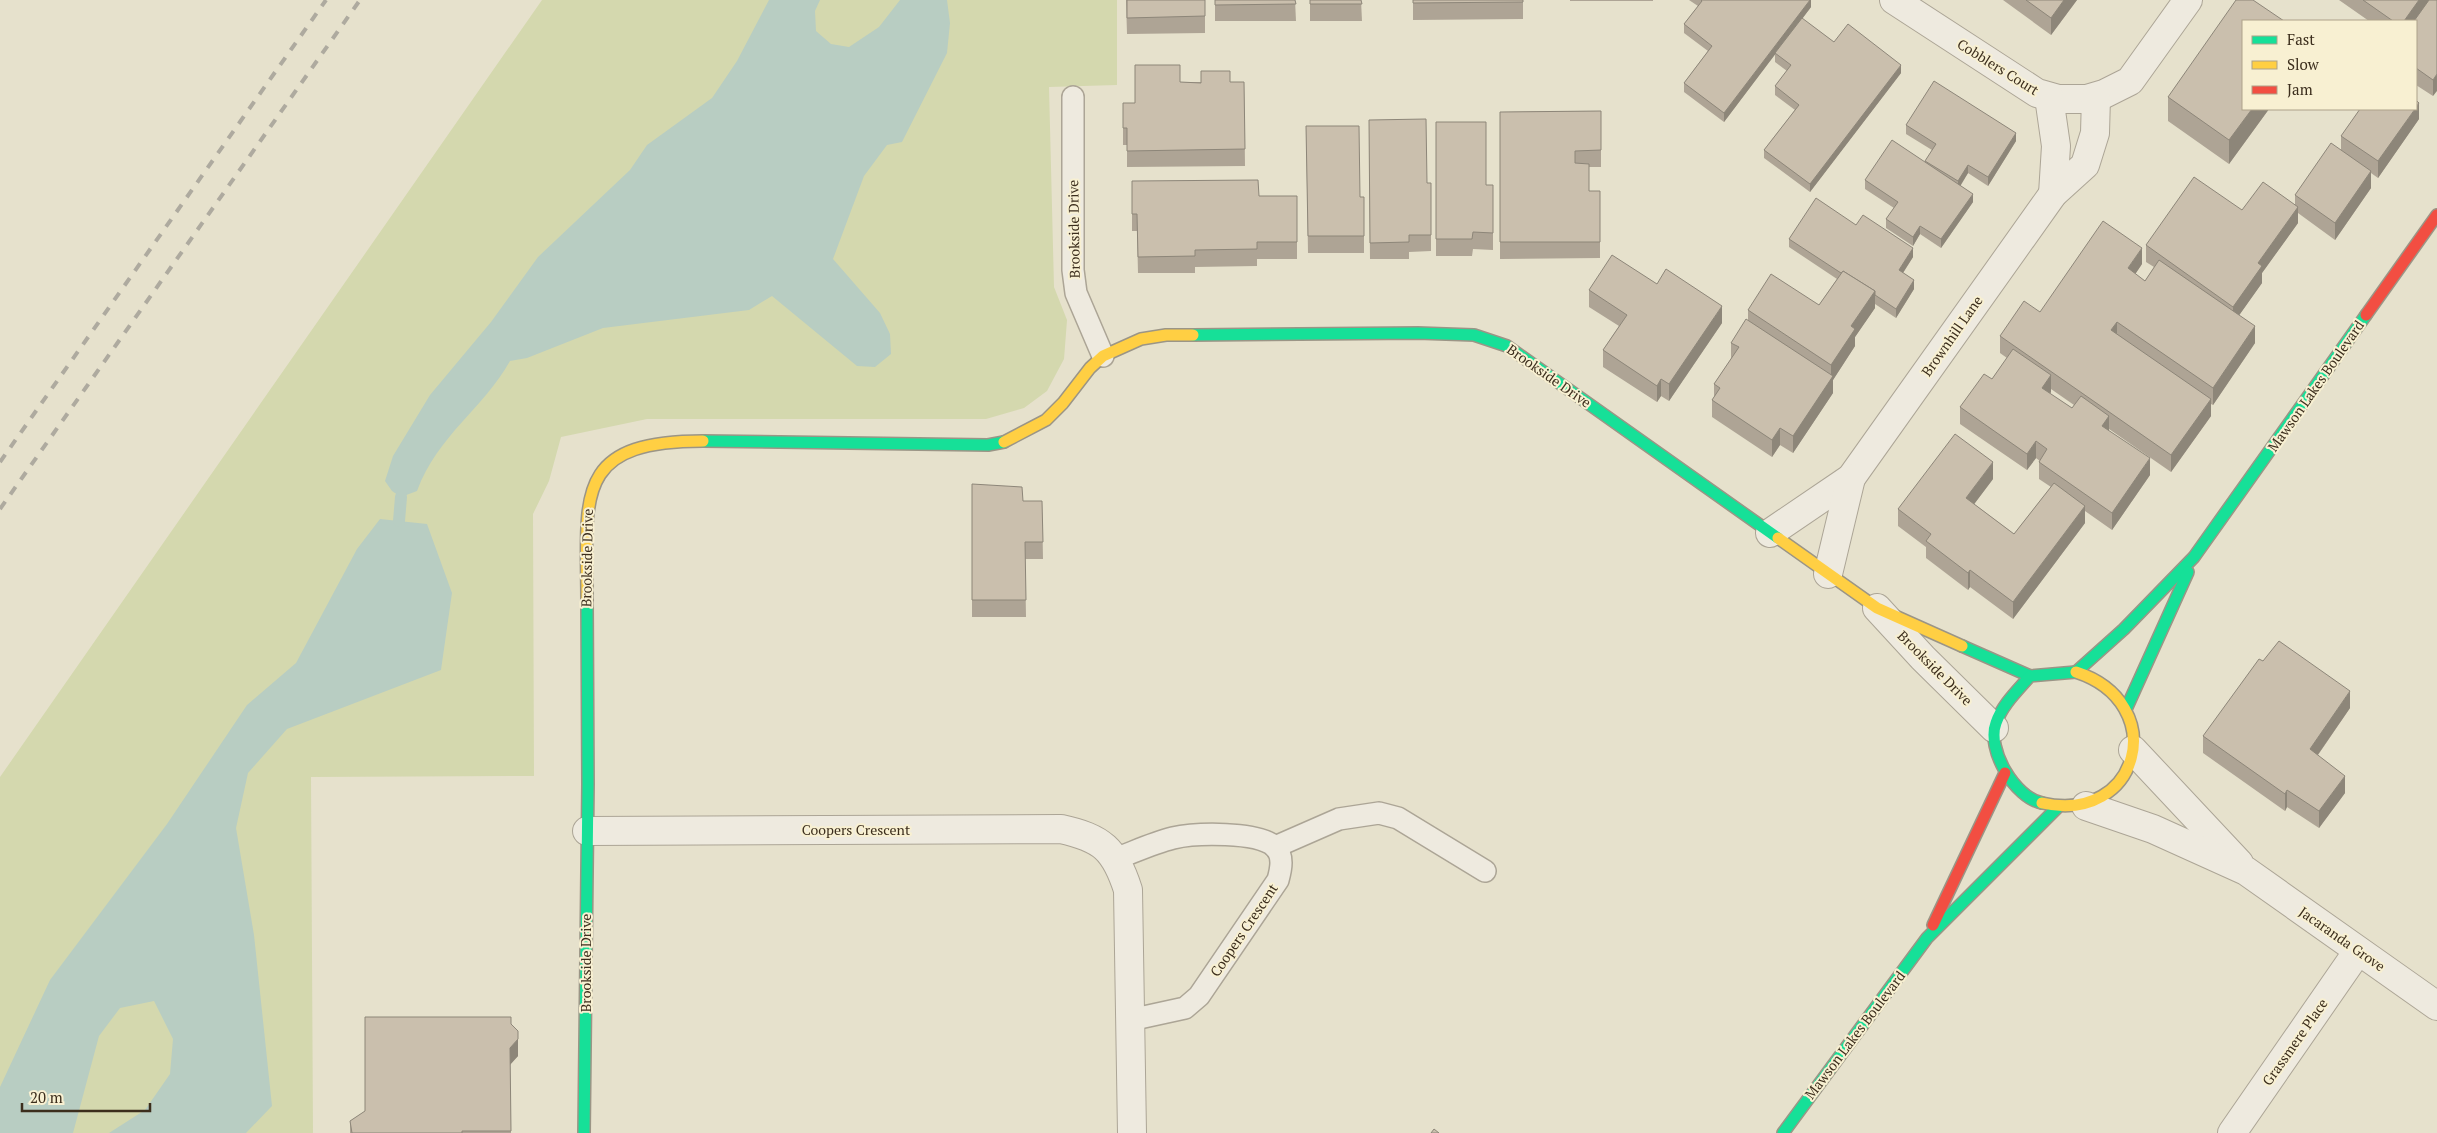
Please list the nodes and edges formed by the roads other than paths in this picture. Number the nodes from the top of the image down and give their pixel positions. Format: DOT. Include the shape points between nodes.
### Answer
graph roads {
  1 [pos="1894,0"];
  2 [pos="2188,0"];
  3 [pos="1073,97"];
  4 [pos="2049,97"];
  5 [pos="2096,97"];
  6 [pos="2053,194"];
  7 [pos="2437,215"];
  8 [pos="1103,356"];
  9 [pos="1851,478"];
  10 [pos="1770,533"];
  11 [pos="2194,557"];
  12 [pos="1828,574"];
  13 [pos="1877,608"];
  14 [pos="2076,672"];
  15 [pos="2030,676"];
  16 [pos="2127,707"];
  17 [pos="1994,728"];
  18 [pos="2133,750"];
  19 [pos="2005,773"];
  20 [pos="2086,806"];
  21 [pos="2057,808"];
  22 [pos="587,831"];
  23 [pos="1276,847"];
  24 [pos="1114,859"];
  25 [pos="1485,871"];
  26 [pos="2246,872"];
  27 [pos="1927,938"];
  28 [pos="2358,951"];
  29 [pos="2437,1006"];
  30 [pos="1130,1020"];
  31 [pos="584,1133"];
  32 [pos="1132,1133"];
  33 [pos="1783,1133"];
  34 [pos="2232,1133"];
  1 -- 4 [label="street, Cobblers Court" via="2037,94"];
  2 -- 5 [label="street, Cobblers Court" via="2130,80"];
  3 -- 8 [label="lane, Brookside Drive" via="1073,270 1076,293"];
  4 -- 5 [label="street, Cobblers Court"];
  4 -- 6 [label="street" via="2056,146"];
  5 -- 6 [label="street, Brownhill Lane" via="2094,133 2085,165"];
  6 -- 9 [label="street, Brownhill Lane"];
  7 -- 11 [label="street, Mawson Lakes Boulevard"];
  8 -- 10 [label="street, Brookside Drive" via="1141,338 1166,335 1418,333 1489,338 1507,346"];
  8 -- 22 [label="street, Brookside Drive" via="1046,420 1007,441 988,445 658,443 625,452 607,465 588,498 585,536"];
  9 -- 10 [label="street, Brownhill Lane"];
  9 -- 12 [label="street, Brownhill Lane"];
  10 -- 12 [label="street, Brookside Drive"];
  11 -- 14 [label="street, Mawson Lakes Boulevard" via="2124,629"];
  11 -- 16 [label="street, Mawson Lakes Boulevard"];
  12 -- 13 [label="street, Brookside Drive"];
  13 -- 15 [label="street, Brookside Drive"];
  13 -- 17 [label="street, Brookside Drive"];
  14 -- 15 [label="street"];
  14 -- 16 [label="street" via="2092,677 2115,691"];
  15 -- 17 [label="street"];
  16 -- 18 [label="street" via="2135,736"];
  17 -- 19 [label="street" via="1997,752"];
  18 -- 20 [label="street" via="2131,763 2119,784 2108,795"];
  18 -- 26 [label="street, Jacaranda Grove"];
  19 -- 21 [label="street" via="2014,785 2038,804"];
  19 -- 27 [label="street, Mawson Lakes Boulevard"];
  20 -- 21 [label="street"];
  20 -- 26 [label="street, Jacaranda Grove" via="2153,829"];
  21 -- 27 [label="street, Mawson Lakes Boulevard"];
  22 -- 24 [label="street, Coopers Crescent" via="1061,829 1085,834 1106,847"];
  22 -- 31 [label="street, Brookside Drive"];
  23 -- 24 [label="lane" via="1258,839 1206,834 1174,838"];
  23 -- 25 [label="lane" via="1339,819 1379,813 1398,818"];
  23 -- 30 [label="lane, Coopers Crescent" via="1282,862 1278,880 1199,996 1186,1008"];
  24 -- 30 [label="street, Coopers Crescent" via="1121,867 1128,890"];
  26 -- 28 [label="street, Jacaranda Grove"];
  27 -- 33 [label="street, Mawson Lakes Boulevard"];
  28 -- 29 [label="street, Jacaranda Grove"];
  28 -- 34 [label="street, Grassmere Place"];
  30 -- 32 [label="street, Coopers Crescent"];
}
